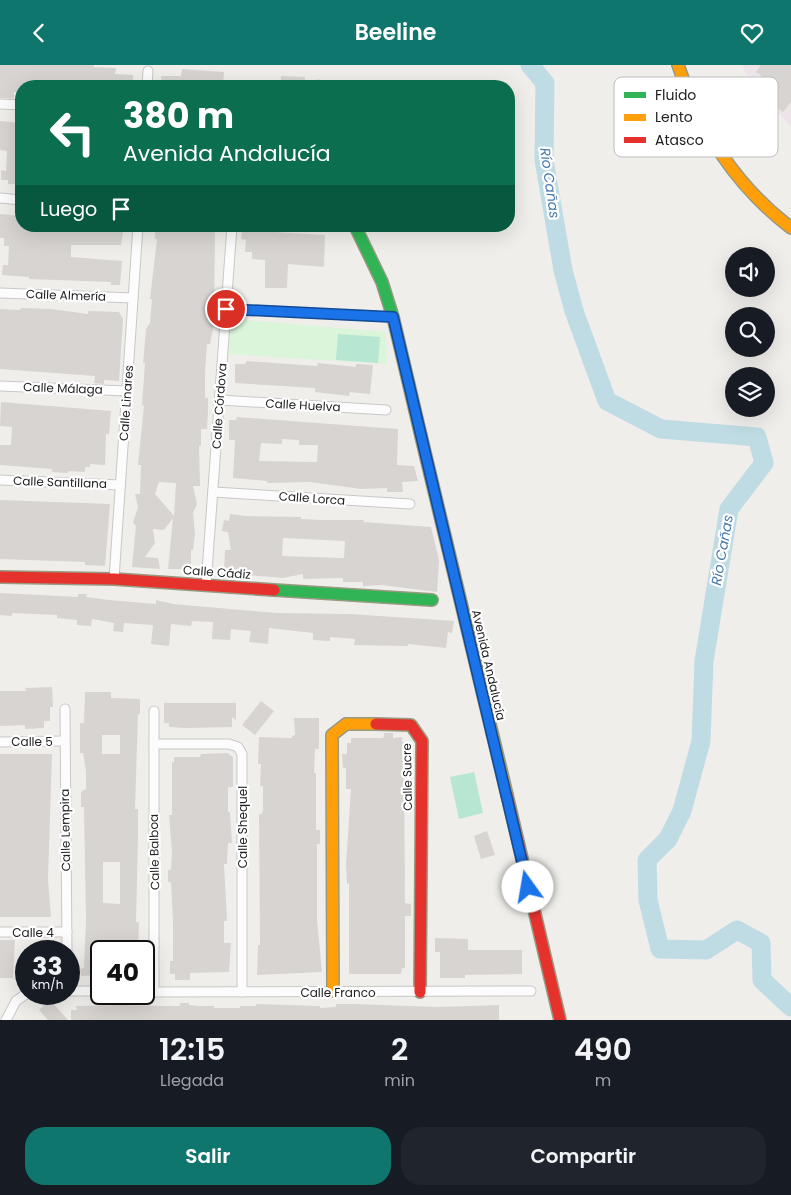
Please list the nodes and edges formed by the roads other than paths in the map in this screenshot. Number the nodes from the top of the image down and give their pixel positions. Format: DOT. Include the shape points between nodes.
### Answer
graph roads {
  1 [pos="678,65"];
  2 [pos="148,71"];
  3 [pos="682,77"];
  4 [pos="147,80"];
  5 [pos="0,104"];
  6 [pos="15,105"];
  7 [pos="722,157"];
  8 [pos="0,198"];
  9 [pos="15,199"];
  10 [pos="791,228"];
  11 [pos="138,232"];
  12 [pos="232,232"];
  13 [pos="358,232"];
  14 [pos="0,293"];
  15 [pos="133,298"];
  16 [pos="226,309"];
  17 [pos="393,317"];
  18 [pos="0,386"];
  19 [pos="126,391"];
  20 [pos="220,400"];
  21 [pos="386,410"];
  22 [pos="0,480"];
  23 [pos="120,485"];
  24 [pos="213,492"];
  25 [pos="410,504"];
  26 [pos="0,577"];
  27 [pos="114,579"];
  28 [pos="206,585"];
  29 [pos="432,600"];
  30 [pos="65,709"];
  31 [pos="154,711"];
  32 [pos="64,741"];
  33 [pos="0,742"];
  34 [pos="154,744"];
  35 [pos="0,932"];
  36 [pos="67,932"];
  37 [pos="67,940"];
  38 [pos="154,940"];
  39 [pos="333,991"];
  40 [pos="531,991"];
  41 [pos="155,992"];
  42 [pos="242,992"];
  43 [pos="420,992"];
  44 [pos="15,1002"];
  45 [pos="5,1015"];
  46 [pos="560,1020"];
  1 -- 3 [label="main road"];
  2 -- 4 [label="street"];
  5 -- 6 [label="street"];
  7 -- 10 [label="main road" via="750,193"];
  8 -- 9 [label="street"];
  11 -- 15 [label="street, Calle Linares"];
  12 -- 16 [label="street, Calle Córdova"];
  13 -- 17 [label="main road, Avenida Andalucía" via="382,282"];
  14 -- 15 [label="street, Calle Almería"];
  15 -- 19 [label="street, Calle Linares"];
  16 -- 17 [label="street"];
  16 -- 20 [label="street, Calle Córdova"];
  17 -- 46 [label="main road, Avenida Andalucía"];
  18 -- 19 [label="street, Calle Málaga"];
  19 -- 23 [label="street, Calle Linares"];
  20 -- 21 [label="street, Calle Huelva"];
  20 -- 24 [label="street, Calle Córdova"];
  22 -- 23 [label="street, Calle Santillana"];
  23 -- 27 [label="street, Calle Linares"];
  24 -- 25 [label="street, Calle Lorca"];
  24 -- 28 [label="street, Calle Córdova"];
  26 -- 27 [label="main road, Calle Cádiz"];
  27 -- 28 [label="main road, Calle Cádiz"];
  28 -- 29 [label="main road, Calle Cádiz"];
  30 -- 32 [label="street, Calle Lempira"];
  31 -- 34 [label="street, Calle Balboa"];
  32 -- 33 [label="street, Calle 5"];
  32 -- 36 [label="street, Calle Lempira"];
  34 -- 38 [label="street, Calle Balboa"];
  34 -- 42 [label="street, Calle Shequel" via="229,744 238,747 242,754"];
  35 -- 36 [label="street, Calle 4"];
  36 -- 37 [label="street, Calle Lempira"];
  39 -- 42 [label="street, Calle Franco"];
  39 -- 43 [label="street, Calle Franco"];
  39 -- 43 [label="main road, Calle Sucre" via="332,735 346,724 411,725 422,741"];
  40 -- 43 [label="street, Calle Franco"];
  41 -- 42 [label="street, Calle Franco"];
  44 -- 45 [label="street"];
}
